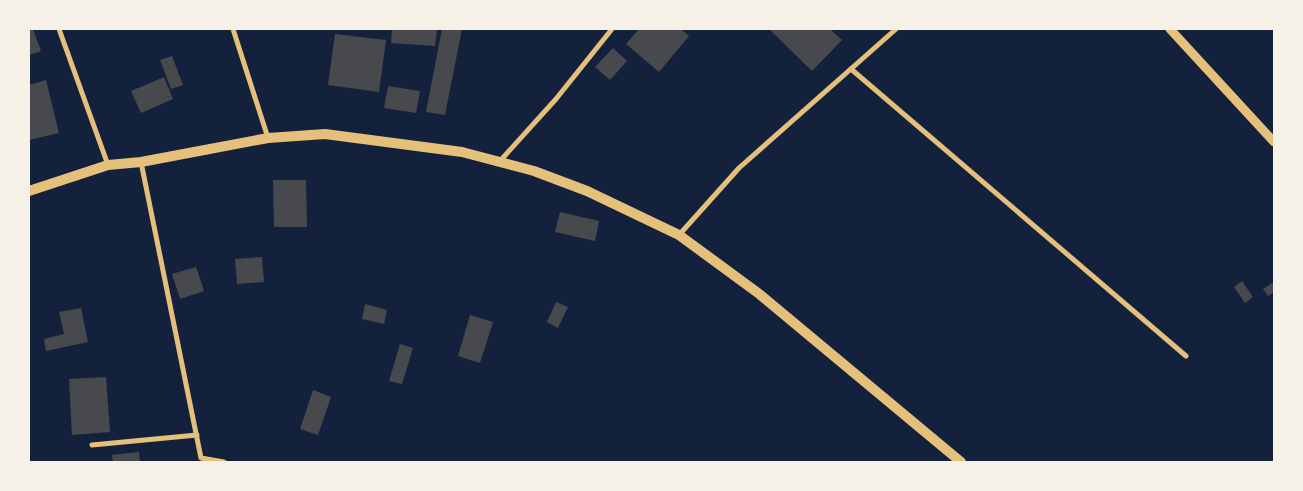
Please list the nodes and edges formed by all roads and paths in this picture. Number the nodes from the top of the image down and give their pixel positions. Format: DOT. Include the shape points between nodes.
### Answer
graph roads {
  1 [pos="59,29"];
  2 [pos="233,29"];
  3 [pos="612,29"];
  4 [pos="896,29"];
  5 [pos="1170,29"];
  6 [pos="851,68"];
  7 [pos="268,138"];
  8 [pos="1274,142"];
  9 [pos="141,162"];
  10 [pos="500,162"];
  11 [pos="108,165"];
  12 [pos="29,191"];
  13 [pos="679,234"];
  14 [pos="1186,356"];
  15 [pos="197,435"];
  16 [pos="92,445"];
  17 [pos="201,460"];
  18 [pos="224,462"];
  19 [pos="961,462"];
  1 -- 11 [label="street"];
  2 -- 7 [label="street"];
  3 -- 10 [label="street"];
  4 -- 6 [label="street"];
  5 -- 8 [label="street"];
  6 -- 13 [label="street" via="739,168"];
  6 -- 14 [label="street"];
  7 -- 9 [label="main road"];
  7 -- 10 [label="main road" via="325,134 462,152"];
  9 -- 11 [label="main road"];
  9 -- 15 [label="street"];
  10 -- 13 [label="main road" via="587,191"];
  11 -- 12 [label="main road"];
  13 -- 19 [label="main road" via="758,293"];
  15 -- 16 [label="street"];
  15 -- 17 [label="street"];
  17 -- 18 [label="street"];
}
